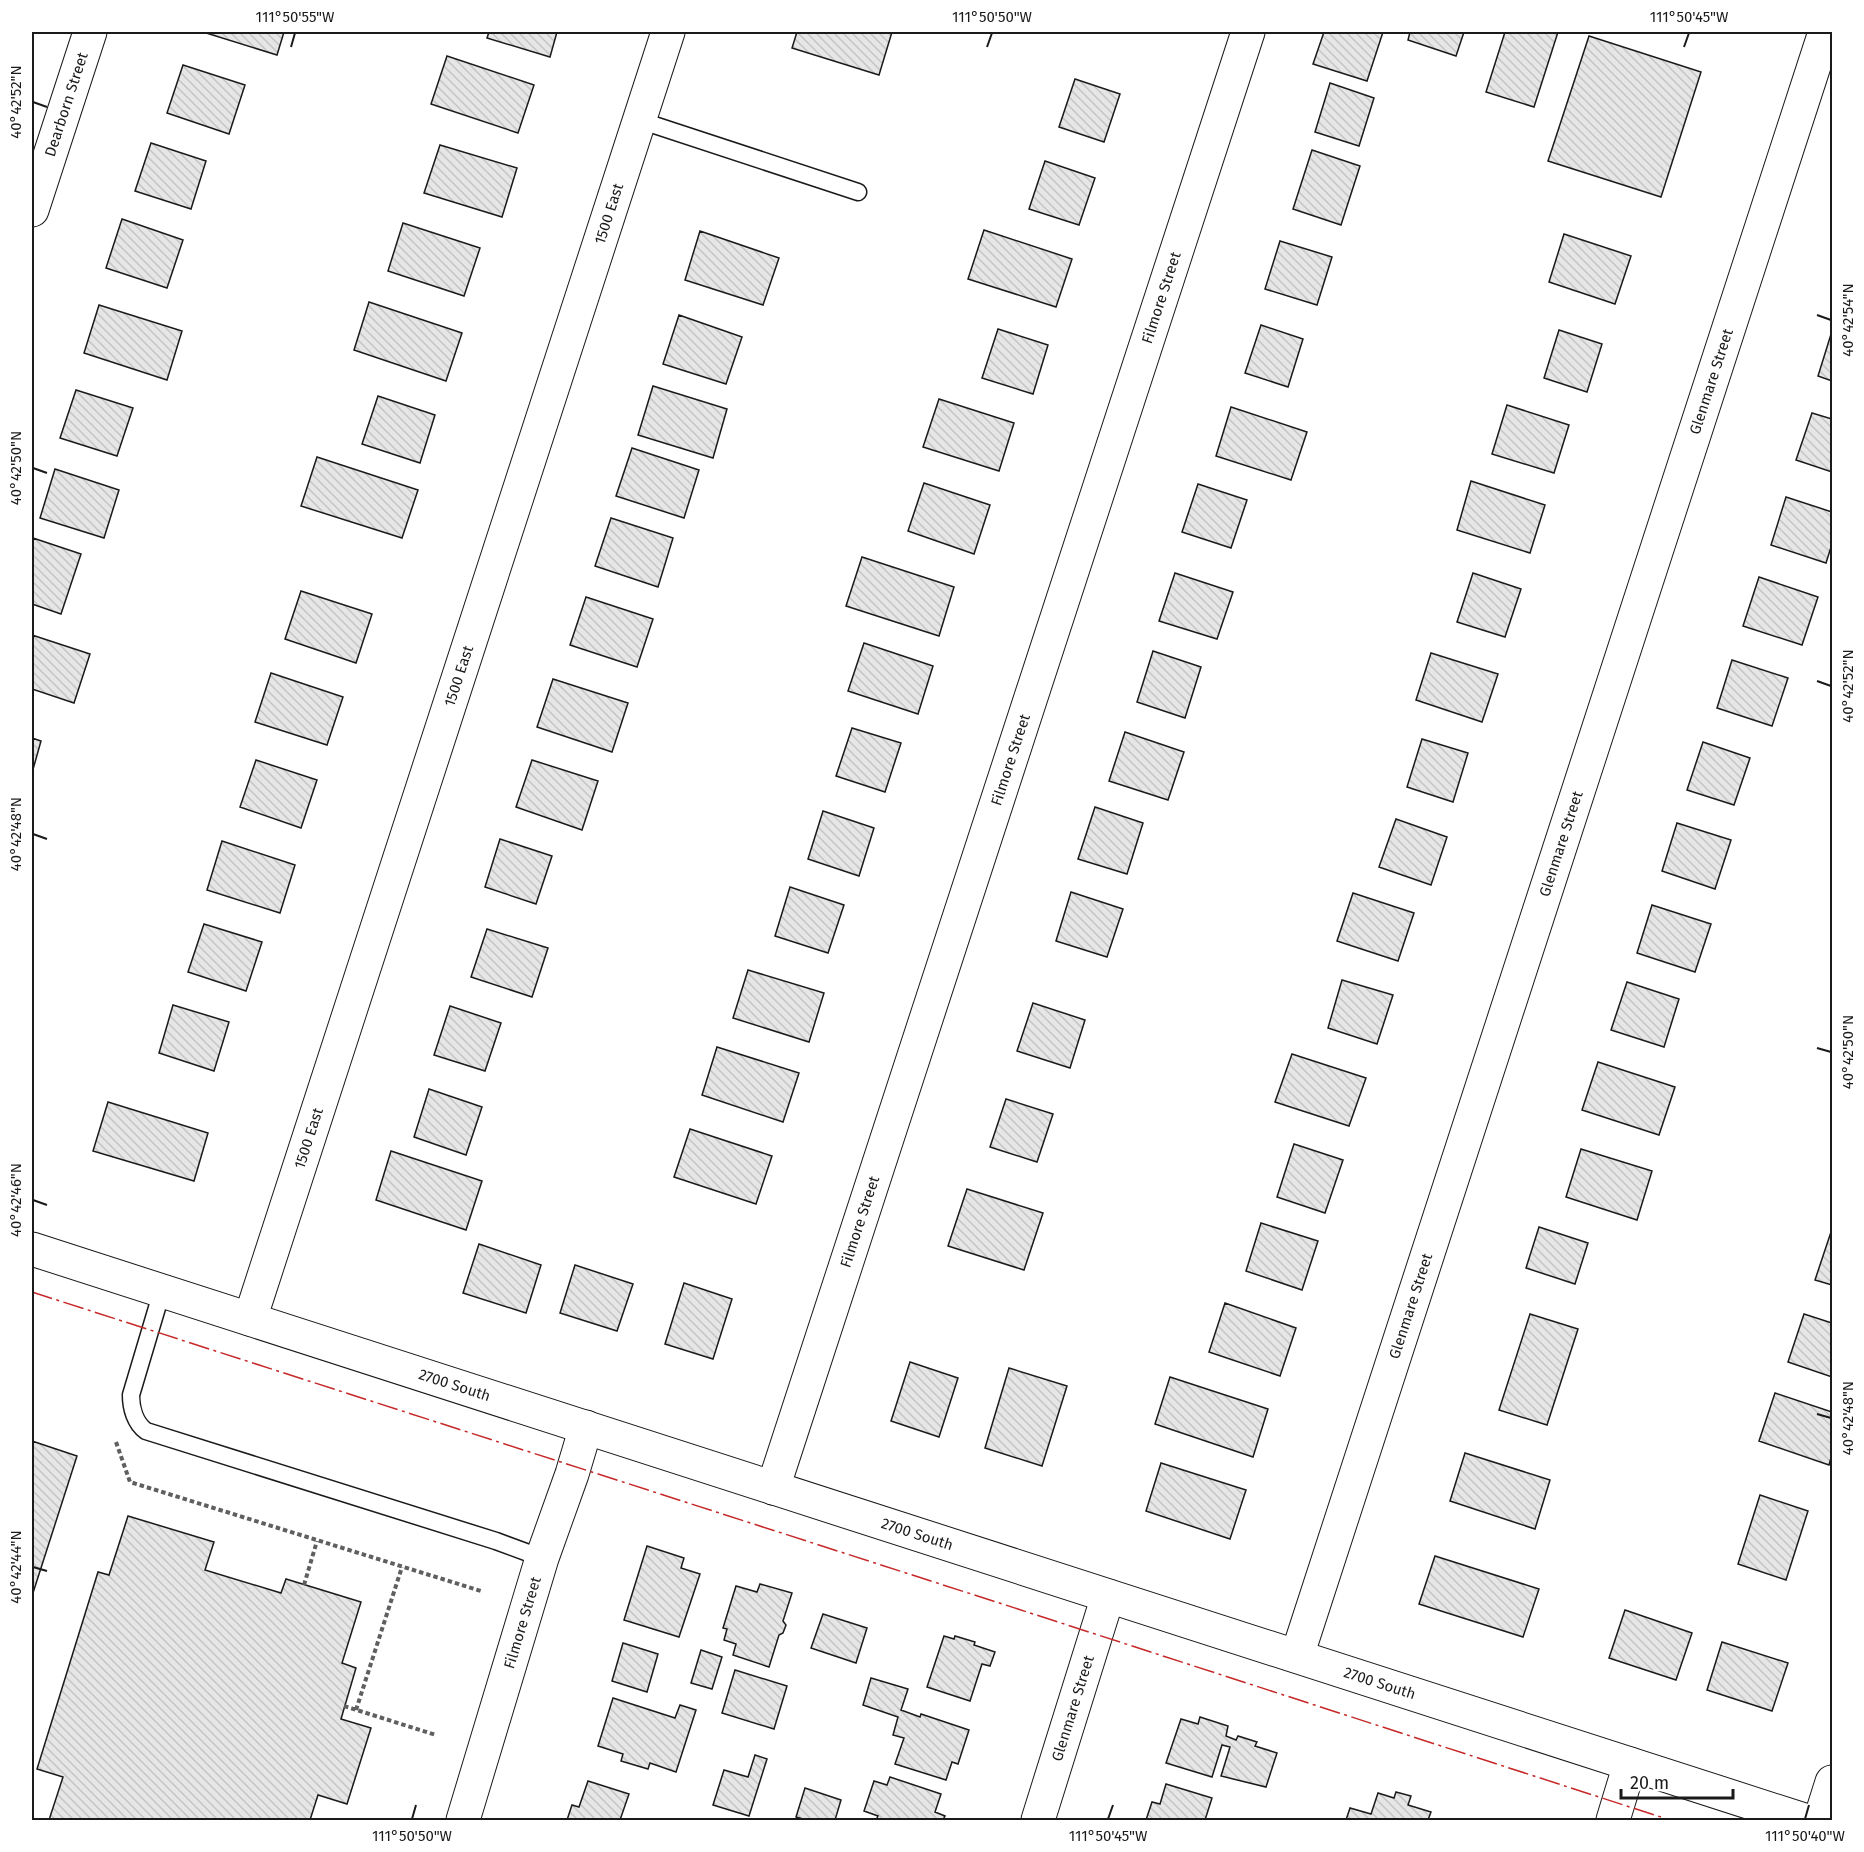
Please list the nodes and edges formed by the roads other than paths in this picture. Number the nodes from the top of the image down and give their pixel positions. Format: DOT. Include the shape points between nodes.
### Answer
graph roads {
  1 [pos="90,32"];
  2 [pos="668,32"];
  3 [pos="1248,32"];
  4 [pos="1825,32"];
  5 [pos="639,120"];
  6 [pos="858,192"];
  7 [pos="32,210"];
  8 [pos="32,1249"];
  9 [pos="162,1291"];
  10 [pos="250,1319"];
  11 [pos="586,1427"];
  12 [pos="774,1488"];
  13 [pos="542,1558"];
  14 [pos="1108,1596"];
  15 [pos="1297,1656"];
  16 [pos="1630,1764"];
  17 [pos="1833,1782"];
  18 [pos="463,1821"];
  19 [pos="1038,1821"];
  20 [pos="1613,1821"];
  21 [pos="1804,1821"];
  22 [pos="1820,1821"];
  1 -- 7 [label="street, Dearborn Street"];
  2 -- 5 [label="street, 1500 East"];
  3 -- 12 [label="street, Filmore Street"];
  4 -- 15 [label="street, Glenmare Street"];
  5 -- 6 [label="lane"];
  5 -- 10 [label="street, 1500 East"];
  8 -- 9 [label="street, 2700 South"];
  9 -- 10 [label="street, 2700 South"];
  9 -- 13 [label="lane" via="131,1395 140,1427"];
  10 -- 11 [label="street, 2700 South"];
  11 -- 12 [label="street, 2700 South"];
  11 -- 13 [label="street, Filmore Street"];
  12 -- 14 [label="street, 2700 South"];
  13 -- 18 [label="street, Filmore Street"];
  14 -- 15 [label="street, 2700 South"];
  14 -- 19 [label="street, Glenmare Street"];
  15 -- 16 [label="street, 2700 South"];
  16 -- 20 [label="street"];
  16 -- 21 [label="street, 2700 South"];
  17 -- 22 [label="street"];
}
